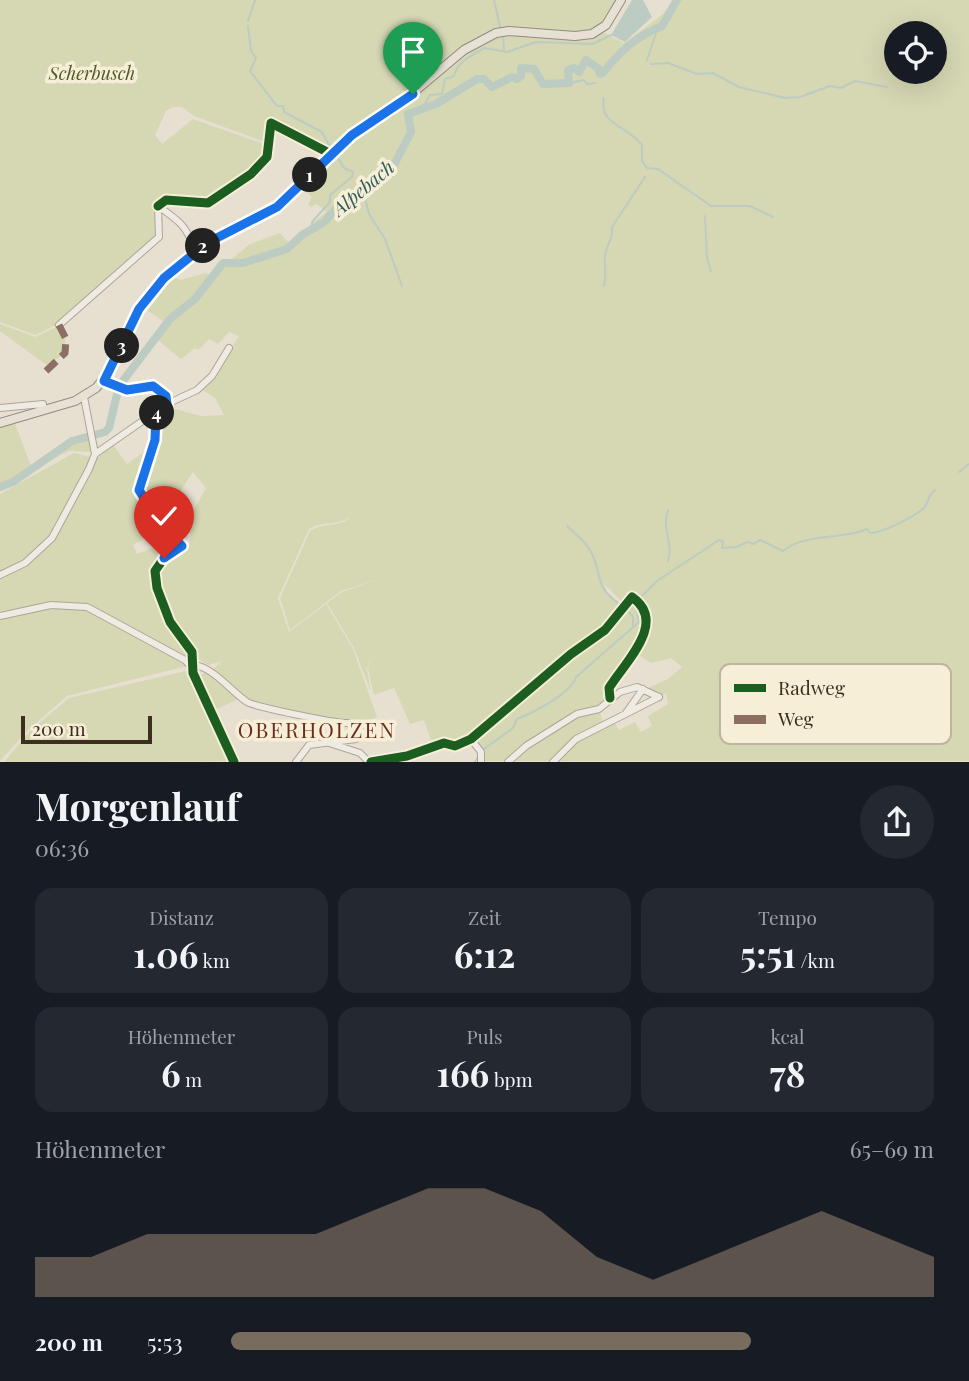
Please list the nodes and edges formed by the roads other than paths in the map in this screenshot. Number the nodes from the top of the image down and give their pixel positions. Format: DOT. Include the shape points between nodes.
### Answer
graph roads {
  1 [pos="621,0"];
  2 [pos="331,154"];
  3 [pos="158,206"];
  4 [pos="196,251"];
  5 [pos="59,324"];
  6 [pos="229,348"];
  7 [pos="104,381"];
  8 [pos="84,397"];
  9 [pos="167,404"];
  10 [pos="0,408"];
  11 [pos="44,410"];
  12 [pos="158,410"];
  13 [pos="0,423"];
  14 [pos="95,454"];
  15 [pos="0,575"];
  16 [pos="0,616"];
  17 [pos="192,669"];
  18 [pos="643,689"];
  19 [pos="609,697"];
  20 [pos="625,714"];
  21 [pos="471,739"];
  22 [pos="324,741"];
  23 [pos="234,761"];
  24 [pos="296,761"];
  25 [pos="370,761"];
  26 [pos="481,761"];
  27 [pos="508,761"];
  28 [pos="552,761"];
  1 -- 2 [label="main road" via="606,25 592,34 496,33 464,50"];
  2 -- 3 [label="street" via="271,123 267,157 251,174 208,203 166,200"];
  2 -- 4 [label="main road" via="277,207"];
  3 -- 4 [label="street" via="190,233"];
  3 -- 5 [label="street" via="159,237"];
  4 -- 7 [label="main road" via="146,298"];
  6 -- 9 [label="street" via="197,390"];
  7 -- 8 [label="main road"];
  7 -- 9 [label="street" via="119,389 153,386 163,391"];
  8 -- 11 [label="main road"];
  8 -- 14 [label="street"];
  9 -- 12 [label="street"];
  10 -- 11 [label="street" via="43,404"];
  11 -- 13 [label="main road"];
  12 -- 14 [label="street"];
  12 -- 17 [label="street" via="155,440 139,490 159,522 182,546 155,571 170,622 192,652"];
  14 -- 15 [label="street" via="52,538 25,563"];
  16 -- 17 [label="street" via="51,605 87,607 186,660"];
  17 -- 22 [label="street" via="207,668 258,708 347,723 361,731 356,738"];
  17 -- 23 [label="street"];
  18 -- 19 [label="street" via="628,688"];
  18 -- 20 [label="street"];
  18 -- 20 [label="street" via="659,697"];
  19 -- 21 [label="street" via="608,688 648,624 643,604 632,597 605,630"];
  19 -- 27 [label="street" via="598,709 577,715"];
  20 -- 28 [label="street" via="576,739"];
  21 -- 25 [label="street"];
  21 -- 26 [label="street" via="481,752"];
  22 -- 24 [label="street" via="309,745"];
  22 -- 25 [label="street"];
}
